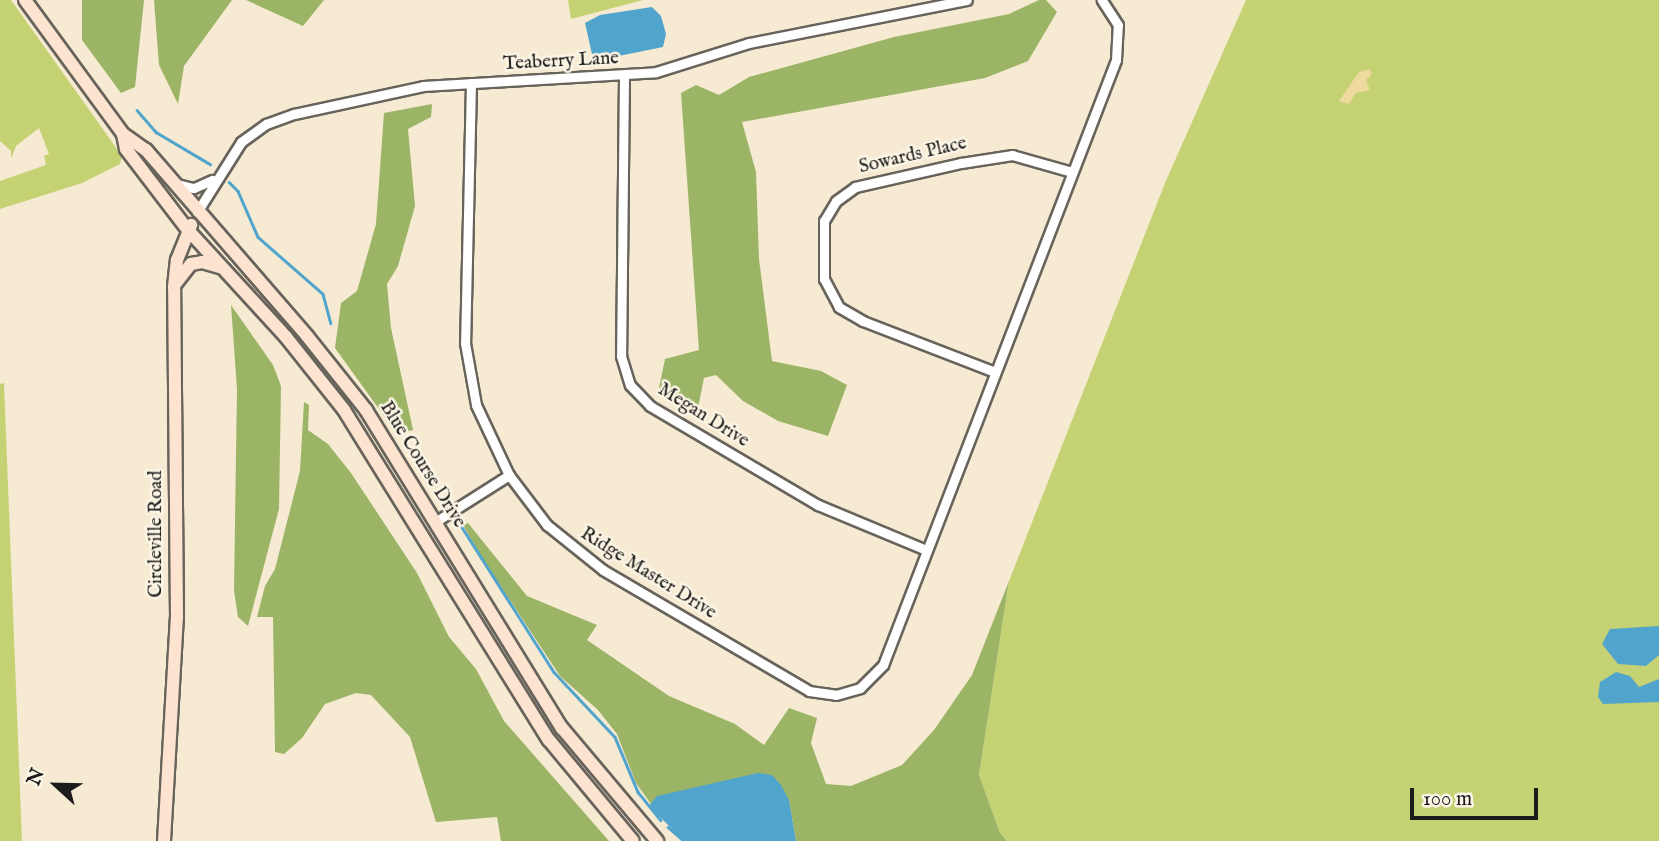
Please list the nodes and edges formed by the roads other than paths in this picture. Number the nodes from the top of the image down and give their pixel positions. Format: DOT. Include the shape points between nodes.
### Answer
graph roads {
  1 [pos="25,0"];
  2 [pos="967,0"];
  3 [pos="1102,0"];
  4 [pos="624,77"];
  5 [pos="471,83"];
  6 [pos="123,134"];
  7 [pos="1072,172"];
  8 [pos="216,177"];
  9 [pos="173,183"];
  10 [pos="197,212"];
  11 [pos="188,230"];
  12 [pos="224,268"];
  13 [pos="174,287"];
  14 [pos="995,372"];
  15 [pos="509,475"];
  16 [pos="435,522"];
  17 [pos="926,550"];
  18 [pos="164,841"];
  19 [pos="633,841"];
  20 [pos="657,841"];
  1 -- 6 [label="main road, Blue Course Drive"];
  2 -- 4 [label="street, Teaberry Lane" via="748,43 677,67"];
  3 -- 7 [label="street" via="1118,25 1118,53"];
  4 -- 5 [label="street, Teaberry Lane"];
  4 -- 17 [label="street, Megan Drive" via="621,356 630,385 650,406 818,505"];
  5 -- 8 [label="street, Teaberry Lane" via="357,97 272,121 241,142"];
  5 -- 15 [label="street, Ridge Master Drive" via="465,343 476,405"];
  6 -- 9 [label="main road, Blue Course Drive" via="146,150"];
  6 -- 11 [label="main road, Blue Course Drive" via="126,149"];
  7 -- 14 [label="street"];
  7 -- 14 [label="street, Sowards Place" via="1013,155 961,163 855,187 836,201 824,221 824,279 839,307 863,321"];
  8 -- 9 [label="street" via="199,188"];
  8 -- 10 [label="street, Teaberry Lane"];
  9 -- 10 [label="main road, Blue Course Drive"];
  10 -- 11 [label="main road, Circleville Road"];
  10 -- 16 [label="main road, Blue Course Drive" via="353,393"];
  11 -- 12 [label="main road, Blue Course Drive"];
  11 -- 13 [label="main road, Circleville Road" via="177,260"];
  12 -- 13 [label="main road" via="206,262 191,264"];
  12 -- 19 [label="main road, Blue Course Drive" via="344,410 549,740"];
  13 -- 18 [label="main road, Circleville Road" via="177,617"];
  14 -- 17 [label="street"];
  15 -- 16 [label="street"];
  15 -- 17 [label="street, Ridge Master Drive" via="547,525 603,570 808,691 826,696 852,692 879,671"];
  16 -- 20 [label="main road, Blue Course Drive" via="562,728"];
}
